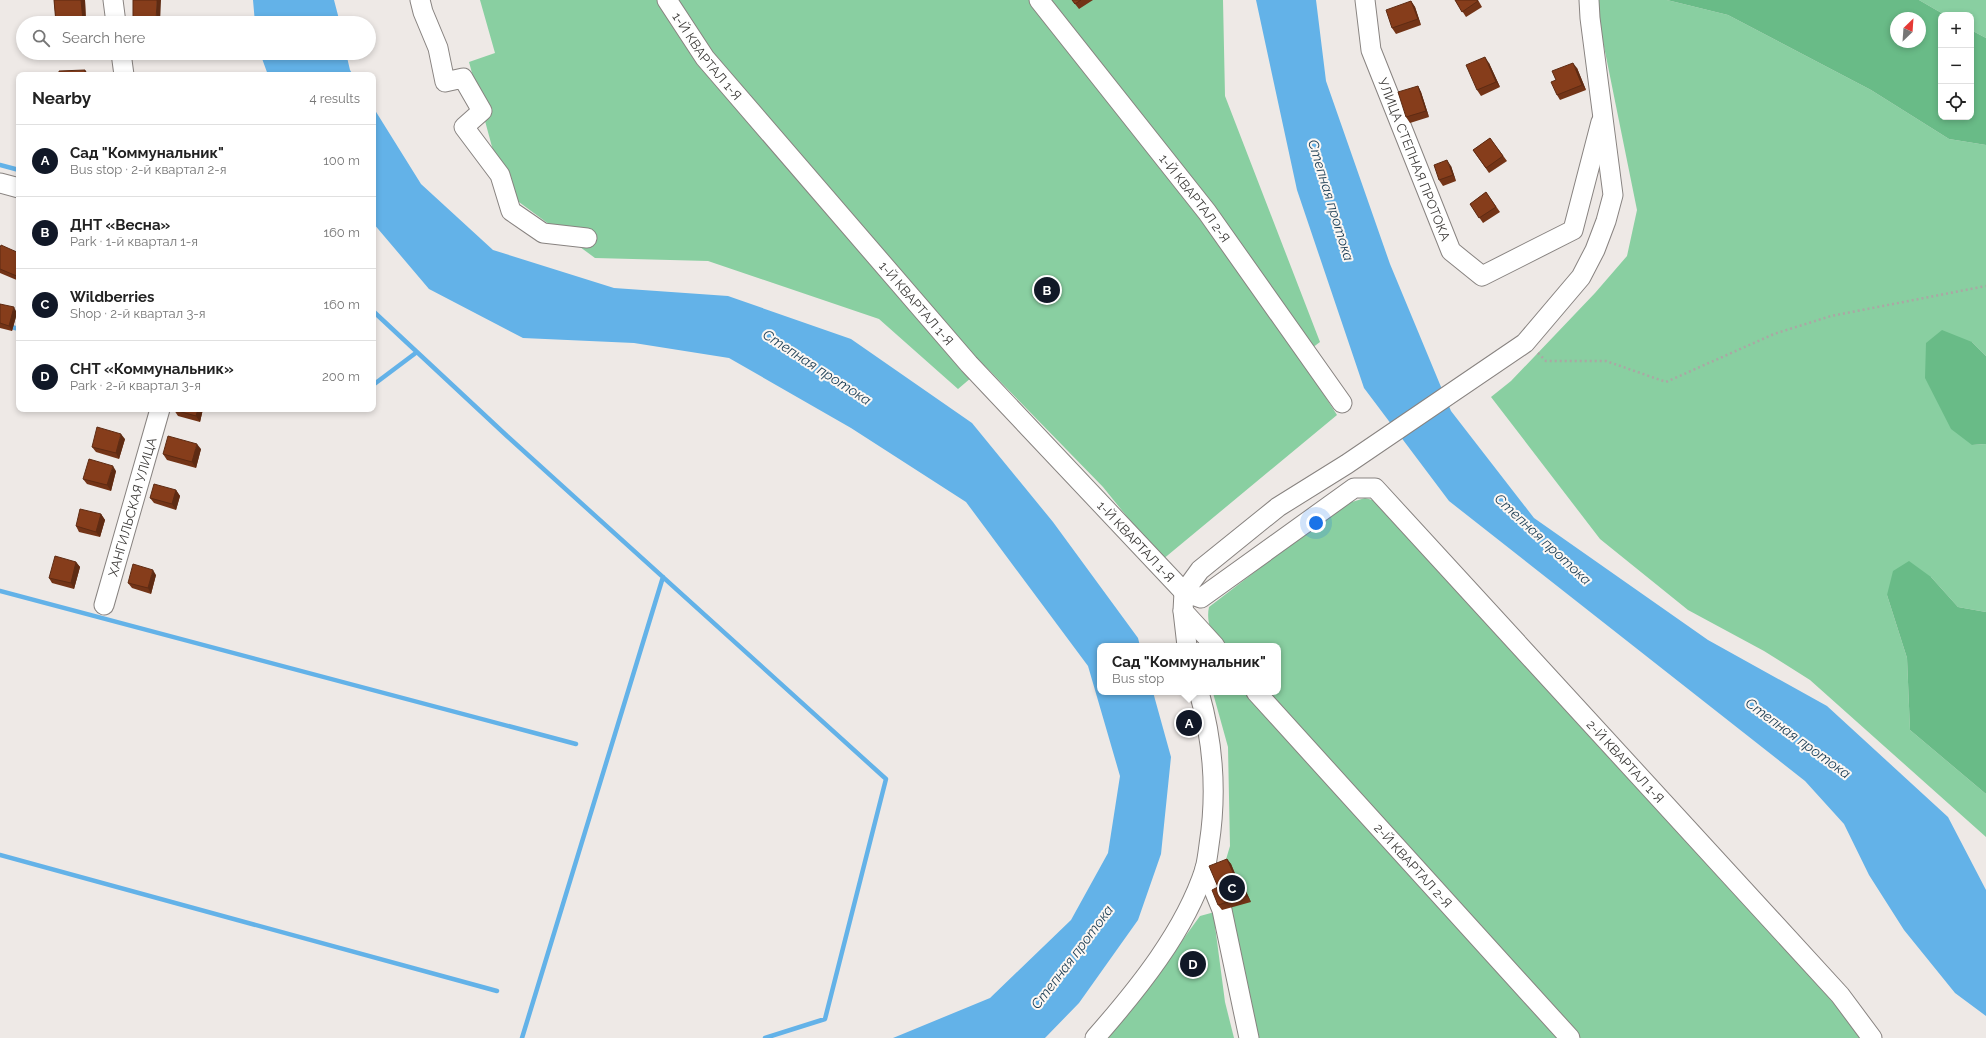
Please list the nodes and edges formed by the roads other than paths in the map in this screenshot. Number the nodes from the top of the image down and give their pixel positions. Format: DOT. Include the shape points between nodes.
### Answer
graph roads {
  1 [pos="113,0"];
  2 [pos="420,0"];
  3 [pos="667,0"];
  4 [pos="1039,0"];
  5 [pos="1365,0"];
  6 [pos="1589,0"];
  7 [pos="115,16"];
  8 [pos="121,60"];
  9 [pos="123,72"];
  10 [pos="1603,113"];
  11 [pos="0,183"];
  12 [pos="16,187"];
  13 [pos="587,238"];
  14 [pos="1342,403"];
  15 [pos="159,412"];
  16 [pos="1184,592"];
  17 [pos="104,605"];
  18 [pos="1183,611"];
  19 [pos="1188,643"];
  20 [pos="1211,643"];
  21 [pos="1200,695"];
  22 [pos="1259,695"];
  23 [pos="1205,868"];
  24 [pos="1095,1038"];
  25 [pos="1248,1038"];
  26 [pos="1570,1038"];
  27 [pos="1872,1038"];
  1 -- 7 [label="street"];
  2 -- 13 [label="street" via="438,48 445,82 463,78 482,111 464,127 500,175 511,211 543,233"];
  3 -- 16 [label="street, 1-Й КВАРТАЛ 1-Я" via="705,58 969,364"];
  4 -- 14 [label="street, 1-Й КВАРТАЛ 2-Я" via="1207,212"];
  5 -- 10 [label="street, УЛИЦА СТЕПНАЯ ПРОТОКА" via="1371,50 1451,251 1482,276 1573,230"];
  6 -- 10 [label="street"];
  8 -- 9 [label="street"];
  10 -- 16 [label="street" via="1613,195 1606,221 1581,277 1525,343 1351,461 1278,507 1200,570"];
  11 -- 12 [label="street"];
  15 -- 17 [label="street, ХАНГИЛЬСКАЯ УЛИЦА"];
  16 -- 18 [label="street"];
  16 -- 27 [label="street, 2-Й КВАРТАЛ 1-Я" via="1201,598 1354,488 1375,488 1840,995"];
  18 -- 19 [label="street"];
  18 -- 20 [label="street"];
  21 -- 23 [label="street" via="1210,748 1213,798"];
  22 -- 26 [label="street, 2-Й КВАРТАЛ 2-Я"];
  23 -- 24 [label="street" via="1183,920 1130,998"];
  23 -- 25 [label="street" via="1222,910"];
}
